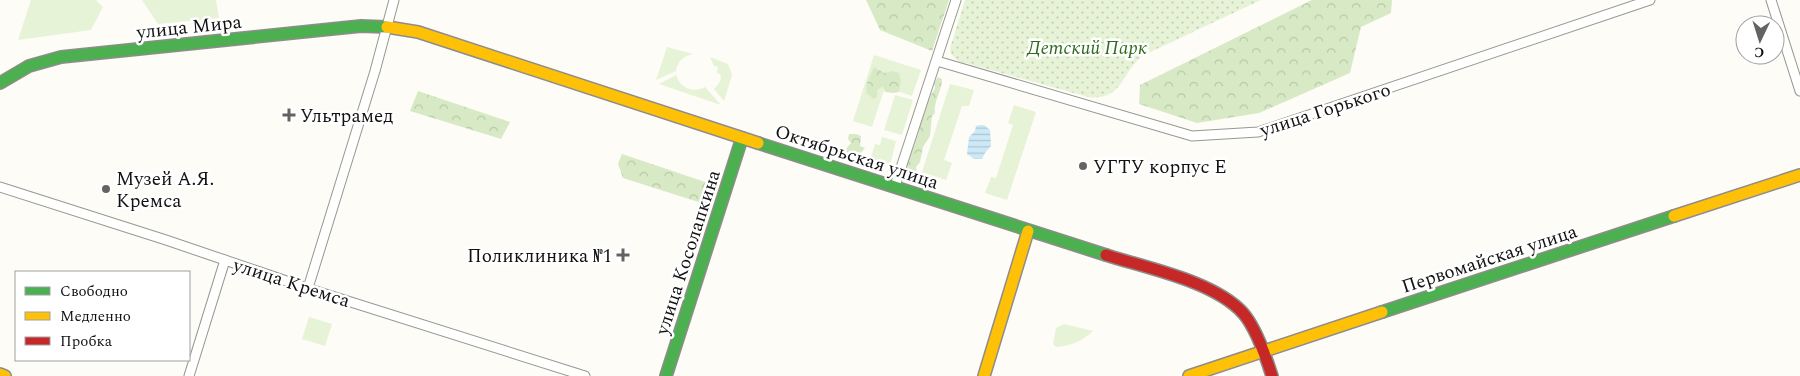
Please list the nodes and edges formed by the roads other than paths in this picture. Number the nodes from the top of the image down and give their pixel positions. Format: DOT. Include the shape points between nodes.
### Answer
graph roads {
  1 [pos="394,0"];
  2 [pos="956,0"];
  3 [pos="1650,0"];
  4 [pos="1771,0"];
  5 [pos="387,27"];
  6 [pos="936,61"];
  7 [pos="0,83"];
  8 [pos="1800,91"];
  9 [pos="742,138"];
  10 [pos="1800,175"];
  11 [pos="895,186"];
  12 [pos="0,187"];
  13 [pos="1028,231"];
  14 [pos="225,260"];
  15 [pos="308,288"];
  16 [pos="1264,350"];
  17 [pos="0,374"];
  18 [pos="5,376"];
  19 [pos="189,376"];
  20 [pos="585,376"];
  21 [pos="666,376"];
  22 [pos="984,376"];
  23 [pos="1189,376"];
  24 [pos="1272,376"];
  1 -- 5 [label="street"];
  2 -- 6 [label="street"];
  3 -- 6 [label="street, улица Горького" via="1258,132 1192,136"];
  4 -- 8 [label="street"];
  5 -- 7 [label="main road, улица Мира" via="361,26 61,57 37,62"];
  5 -- 9 [label="main road, Октябрьская улица" via="418,32"];
  5 -- 15 [label="street"];
  6 -- 11 [label="street"];
  9 -- 11 [label="main road, Октябрьская улица"];
  9 -- 21 [label="main road, улица Косолапкина"];
  10 -- 16 [label="main road, Первомайская улица"];
  11 -- 13 [label="main road, Октябрьская улица"];
  12 -- 14 [label="street, улица Кремса"];
  13 -- 16 [label="main road, Октябрьская улица" via="1190,281 1226,298 1244,314"];
  13 -- 22 [label="main road"];
  14 -- 15 [label="street, улица Кремса"];
  14 -- 19 [label="street"];
  15 -- 20 [label="street, улица Кремса"];
  16 -- 23 [label="main road, Первомайская улица"];
  16 -- 24 [label="main road, Октябрьская улица"];
  17 -- 18 [label="main road"];
}
